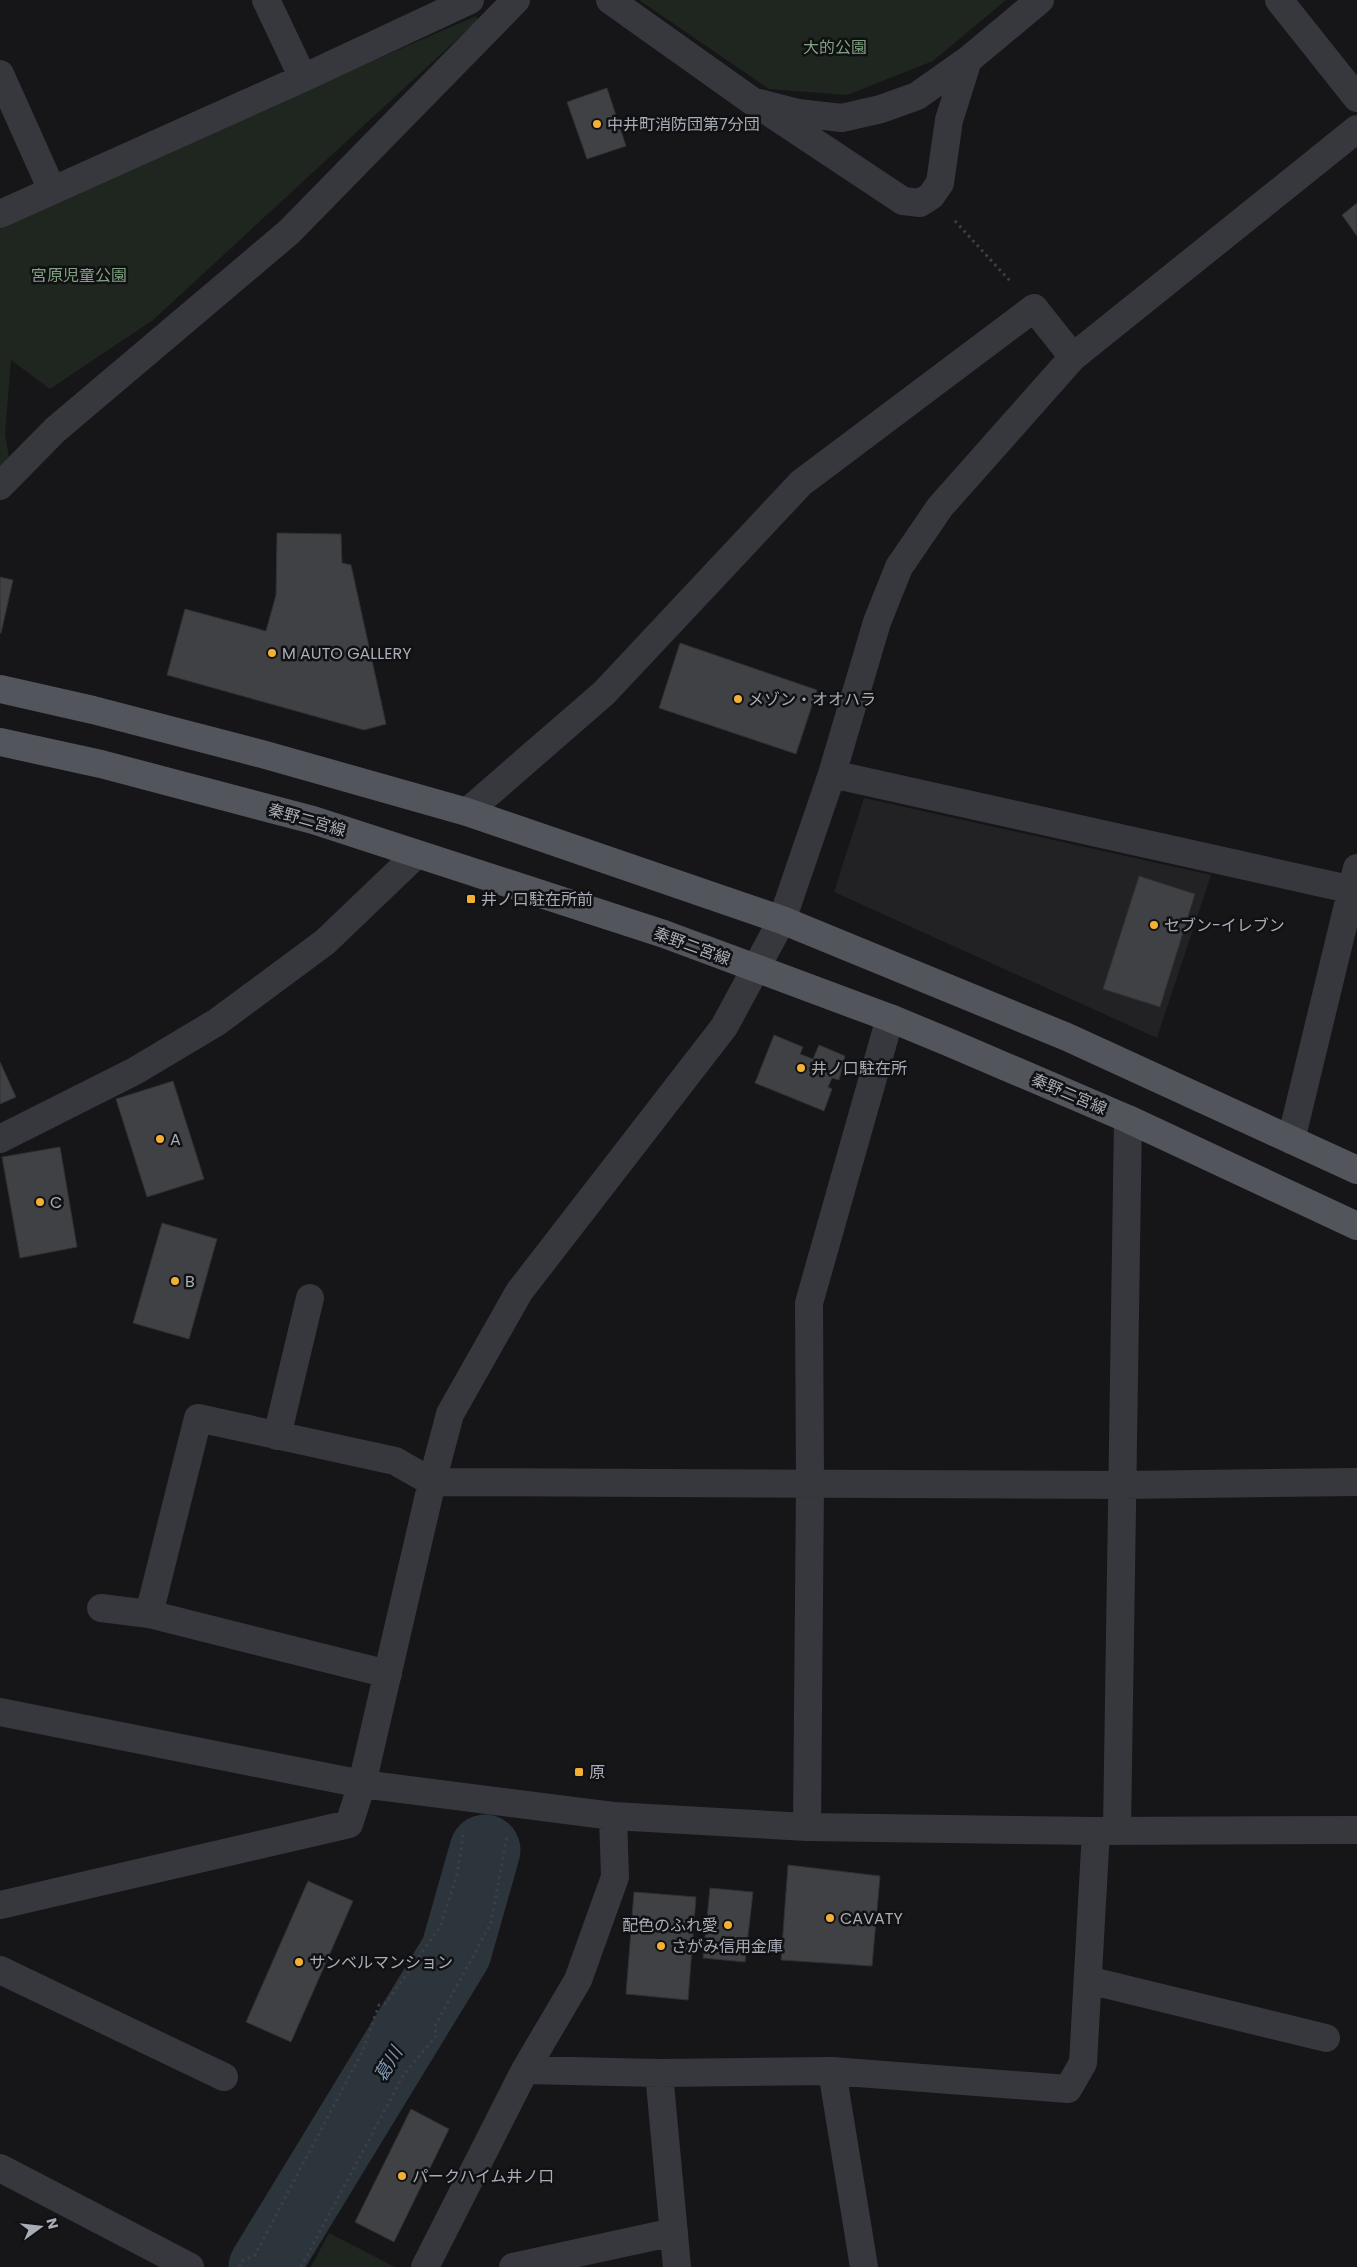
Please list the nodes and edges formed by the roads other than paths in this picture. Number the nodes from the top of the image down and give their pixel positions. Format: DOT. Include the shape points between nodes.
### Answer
graph roads {
  1 [pos="266,0"];
  2 [pos="470,0"];
  3 [pos="516,0"];
  4 [pos="610,0"];
  5 [pos="1040,0"];
  6 [pos="1279,0"];
  7 [pos="968,60"];
  8 [pos="0,74"];
  9 [pos="303,78"];
  10 [pos="1357,98"];
  11 [pos="752,101"];
  12 [pos="1357,128"];
  13 [pos="52,190"];
  14 [pos="0,214"];
  15 [pos="1073,357"];
  16 [pos="0,486"];
  17 [pos="0,689"];
  18 [pos="0,742"];
  19 [pos="832,774"];
  20 [pos="467,812"];
  21 [pos="417,854"];
  22 [pos="1355,879"];
  23 [pos="782,920"];
  24 [pos="756,969"];
  25 [pos="890,1018"];
  26 [pos="1128,1119"];
  27 [pos="0,1139"];
  28 [pos="1291,1140"];
  29 [pos="1357,1170"];
  30 [pos="1357,1226"];
  31 [pos="310,1298"];
  32 [pos="277,1436"];
  33 [pos="432,1482"];
  34 [pos="1357,1482"];
  35 [pos="810,1484"];
  36 [pos="1122,1485"];
  37 [pos="101,1608"];
  38 [pos="149,1614"];
  39 [pos="388,1674"];
  40 [pos="0,1712"];
  41 [pos="362,1784"];
  42 [pos="613,1816"];
  43 [pos="807,1827"];
  44 [pos="1106,1830"];
  45 [pos="1357,1830"];
  46 [pos="0,1905"];
  47 [pos="0,1970"];
  48 [pos="1088,1980"];
  49 [pos="1326,2038"];
  50 [pos="525,2070"];
  51 [pos="832,2071"];
  52 [pos="659,2073"];
  53 [pos="224,2077"];
  54 [pos="0,2168"];
  55 [pos="674,2232"];
  56 [pos="190,2267"];
  57 [pos="425,2267"];
  58 [pos="513,2267"];
  59 [pos="677,2267"];
  60 [pos="864,2267"];
  1 -- 9 [label="street"];
  2 -- 9 [label="street"];
  3 -- 16 [label="street" via="289,232 55,430"];
  4 -- 11 [label="street"];
  5 -- 7 [label="street"];
  6 -- 10 [label="street"];
  7 -- 11 [label="street" via="917,96 842,118 798,113"];
  7 -- 11 [label="street" via="949,120 940,183 931,196 920,203 903,201"];
  8 -- 13 [label="street"];
  9 -- 13 [label="street"];
  12 -- 15 [label="street"];
  13 -- 14 [label="street"];
  15 -- 19 [label="street" via="940,507 899,567 878,622"];
  15 -- 20 [label="street" via="1034,308 1026,314 801,483 604,693"];
  17 -- 20 [label="main road" via="253,751"];
  18 -- 21 [label="main road, 秦野二宮線" via="101,764 295,816"];
  19 -- 22 [label="street"];
  19 -- 23 [label="street"];
  20 -- 23 [label="main road"];
  21 -- 24 [label="main road, 秦野二宮線" via="664,934"];
  21 -- 27 [label="street" via="325,942 217,1022 135,1070"];
  22 -- 28 [label="street"];
  23 -- 24 [label="street"];
  23 -- 28 [label="main road" via="1067,1037"];
  24 -- 25 [label="main road, 秦野二宮線"];
  24 -- 33 [label="street" via="724,1027 518,1292 450,1414"];
  25 -- 26 [label="main road, 秦野二宮線"];
  25 -- 35 [label="street" via="809,1303"];
  26 -- 30 [label="main road, 秦野二宮線"];
  26 -- 36 [label="street"];
  28 -- 29 [label="main road"];
  31 -- 32 [label="street"];
  32 -- 33 [label="street" via="396,1461"];
  32 -- 38 [label="street" via="198,1418"];
  33 -- 35 [label="street"];
  33 -- 39 [label="street"];
  34 -- 36 [label="street"];
  35 -- 36 [label="street"];
  35 -- 43 [label="street"];
  36 -- 44 [label="street"];
  37 -- 38 [label="street"];
  38 -- 39 [label="street"];
  39 -- 41 [label="street"];
  40 -- 41 [label="street"];
  41 -- 42 [label="street"];
  41 -- 46 [label="street" via="348,1824"];
  42 -- 43 [label="street"];
  42 -- 50 [label="street" via="615,1877 578,1980"];
  43 -- 44 [label="street"];
  44 -- 45 [label="street"];
  44 -- 48 [label="street"];
  47 -- 53 [label="street"];
  48 -- 49 [label="street"];
  48 -- 51 [label="street" via="1083,2063 1068,2089"];
  50 -- 52 [label="street"];
  50 -- 57 [label="street"];
  51 -- 52 [label="street"];
  51 -- 60 [label="street"];
  52 -- 55 [label="street"];
  54 -- 56 [label="street"];
  55 -- 58 [label="street"];
  55 -- 59 [label="street"];
}
